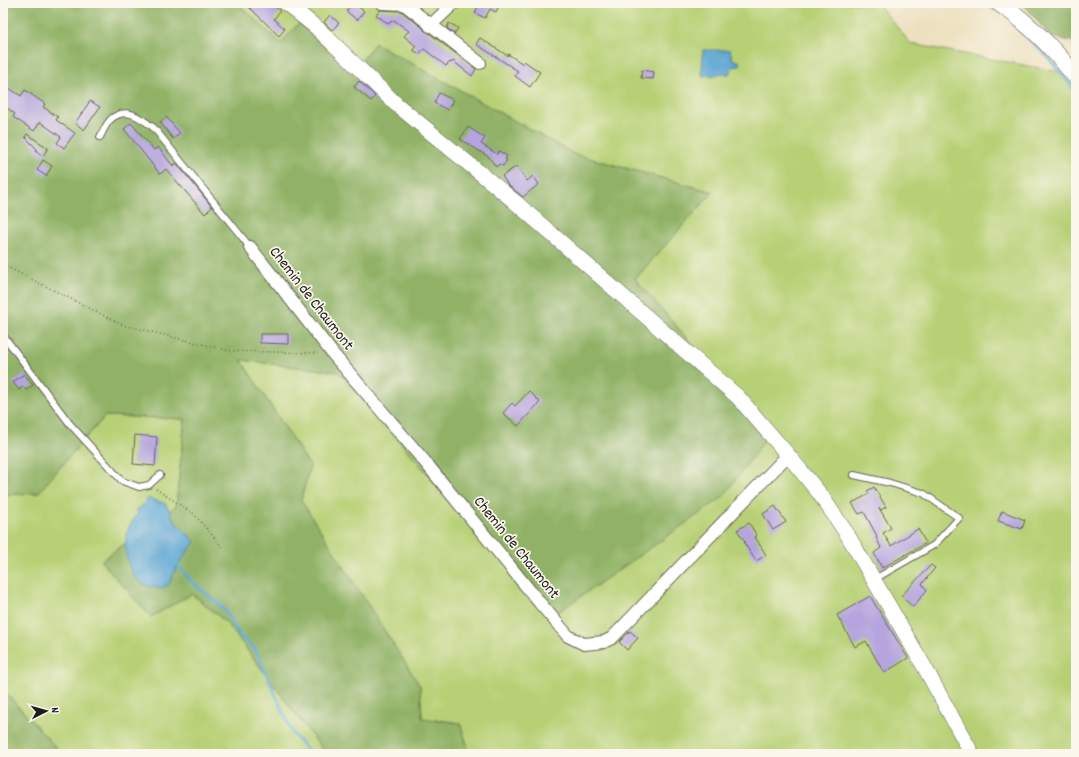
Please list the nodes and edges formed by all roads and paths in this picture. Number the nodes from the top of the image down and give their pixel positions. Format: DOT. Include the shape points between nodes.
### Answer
graph roads {
  1 [pos="286,3"];
  2 [pos="382,3"];
  3 [pos="454,3"];
  4 [pos="999,3"];
  5 [pos="430,26"];
  6 [pos="480,63"];
  7 [pos="1076,77"];
  8 [pos="100,137"];
  9 [pos="250,247"];
  10 [pos="3,265"];
  11 [pos="3,335"];
  12 [pos="332,354"];
  13 [pos="788,455"];
  14 [pos="854,475"];
  15 [pos="160,476"];
  16 [pos="150,485"];
  17 [pos="224,549"];
  18 [pos="873,580"];
  19 [pos="972,754"];
  1 -- 13 [label="street" via="317,28 396,104 514,201 738,397"];
  2 -- 5 [label="street" via="404,4"];
  3 -- 5 [label="street"];
  4 -- 7 [label="main road" via="1013,12 1041,38"];
  5 -- 6 [label="street"];
  8 -- 9 [label="lane" via="109,121 117,116 128,113 140,117 154,128"];
  9 -- 12 [label="street, Chemin de Chaumont"];
  10 -- 12 [label="path" via="123,325 230,351"];
  11 -- 16 [label="lane" via="70,424 122,481 140,487"];
  12 -- 13 [label="street, Chemin de Chaumont" via="426,463 568,636 584,644 604,642 612,638"];
  13 -- 18 [label="street" via="828,505"];
  14 -- 18 [label="lane" via="923,493 959,518 934,545"];
  15 -- 16 [label="lane"];
  16 -- 17 [label="path" via="194,514"];
  18 -- 19 [label="street"];
}
